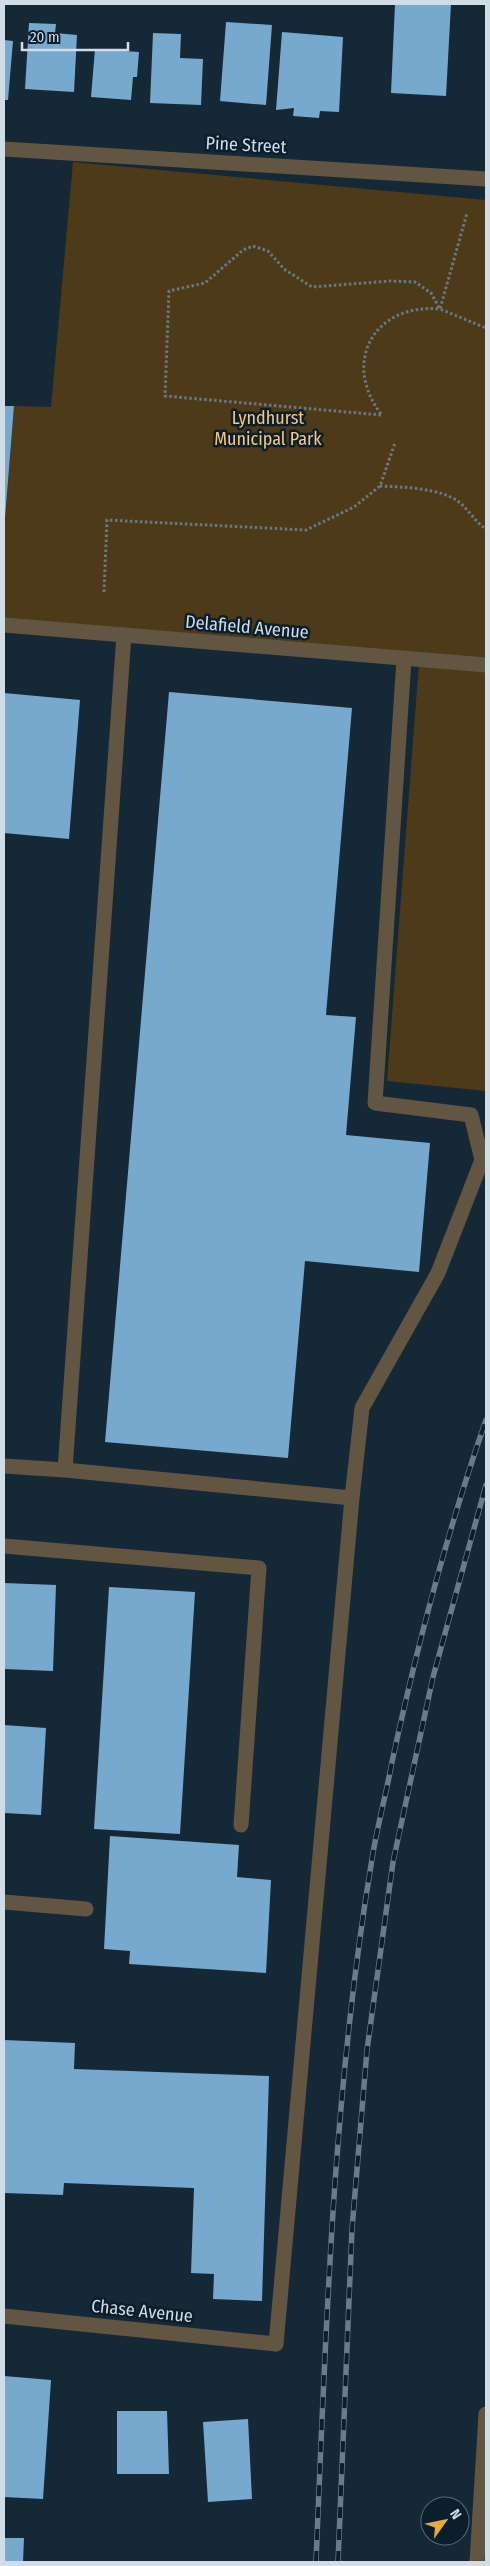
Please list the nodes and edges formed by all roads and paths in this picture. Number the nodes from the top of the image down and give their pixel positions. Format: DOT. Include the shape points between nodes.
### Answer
graph roads {
  1 [pos="4,149"];
  2 [pos="486,179"];
  3 [pos="467,213"];
  4 [pos="440,309"];
  5 [pos="486,328"];
  6 [pos="395,443"];
  7 [pos="380,486"];
  8 [pos="486,529"];
  9 [pos="104,592"];
  10 [pos="4,625"];
  11 [pos="124,635"];
  12 [pos="404,659"];
  13 [pos="486,665"];
  14 [pos="4,1466"];
  15 [pos="65,1470"];
  16 [pos="352,1498"];
  17 [pos="4,1546"];
  18 [pos="241,1825"];
  19 [pos="4,1902"];
  20 [pos="86,1909"];
  21 [pos="4,2316"];
  22 [pos="486,2414"];
  23 [pos="477,2562"];
  1 -- 2 [label="street, Pine Street"];
  3 -- 4 [label="path"];
  4 -- 4 [label="path" via="424,307 394,316 372,338 362,370 371,402 381,415 165,396 169,291 205,283 253,246 268,251 284,269 312,287 415,282 431,293"];
  4 -- 5 [label="path"];
  6 -- 7 [label="path"];
  7 -- 8 [label="path" via="416,489 458,501"];
  7 -- 9 [label="path" via="354,507 306,530 107,520"];
  10 -- 11 [label="street, Delafield Avenue"];
  11 -- 12 [label="street, Delafield Avenue"];
  11 -- 15 [label="street"];
  12 -- 13 [label="street, Delafield Avenue"];
  12 -- 16 [label="street" via="375,1103 471,1115 482,1160 438,1274 362,1408"];
  14 -- 15 [label="street"];
  15 -- 16 [label="street"];
  16 -- 21 [label="street, Chase Avenue" via="276,2344"];
  17 -- 18 [label="street" via="259,1568"];
  19 -- 20 [label="street"];
  22 -- 23 [label="street"];
}
